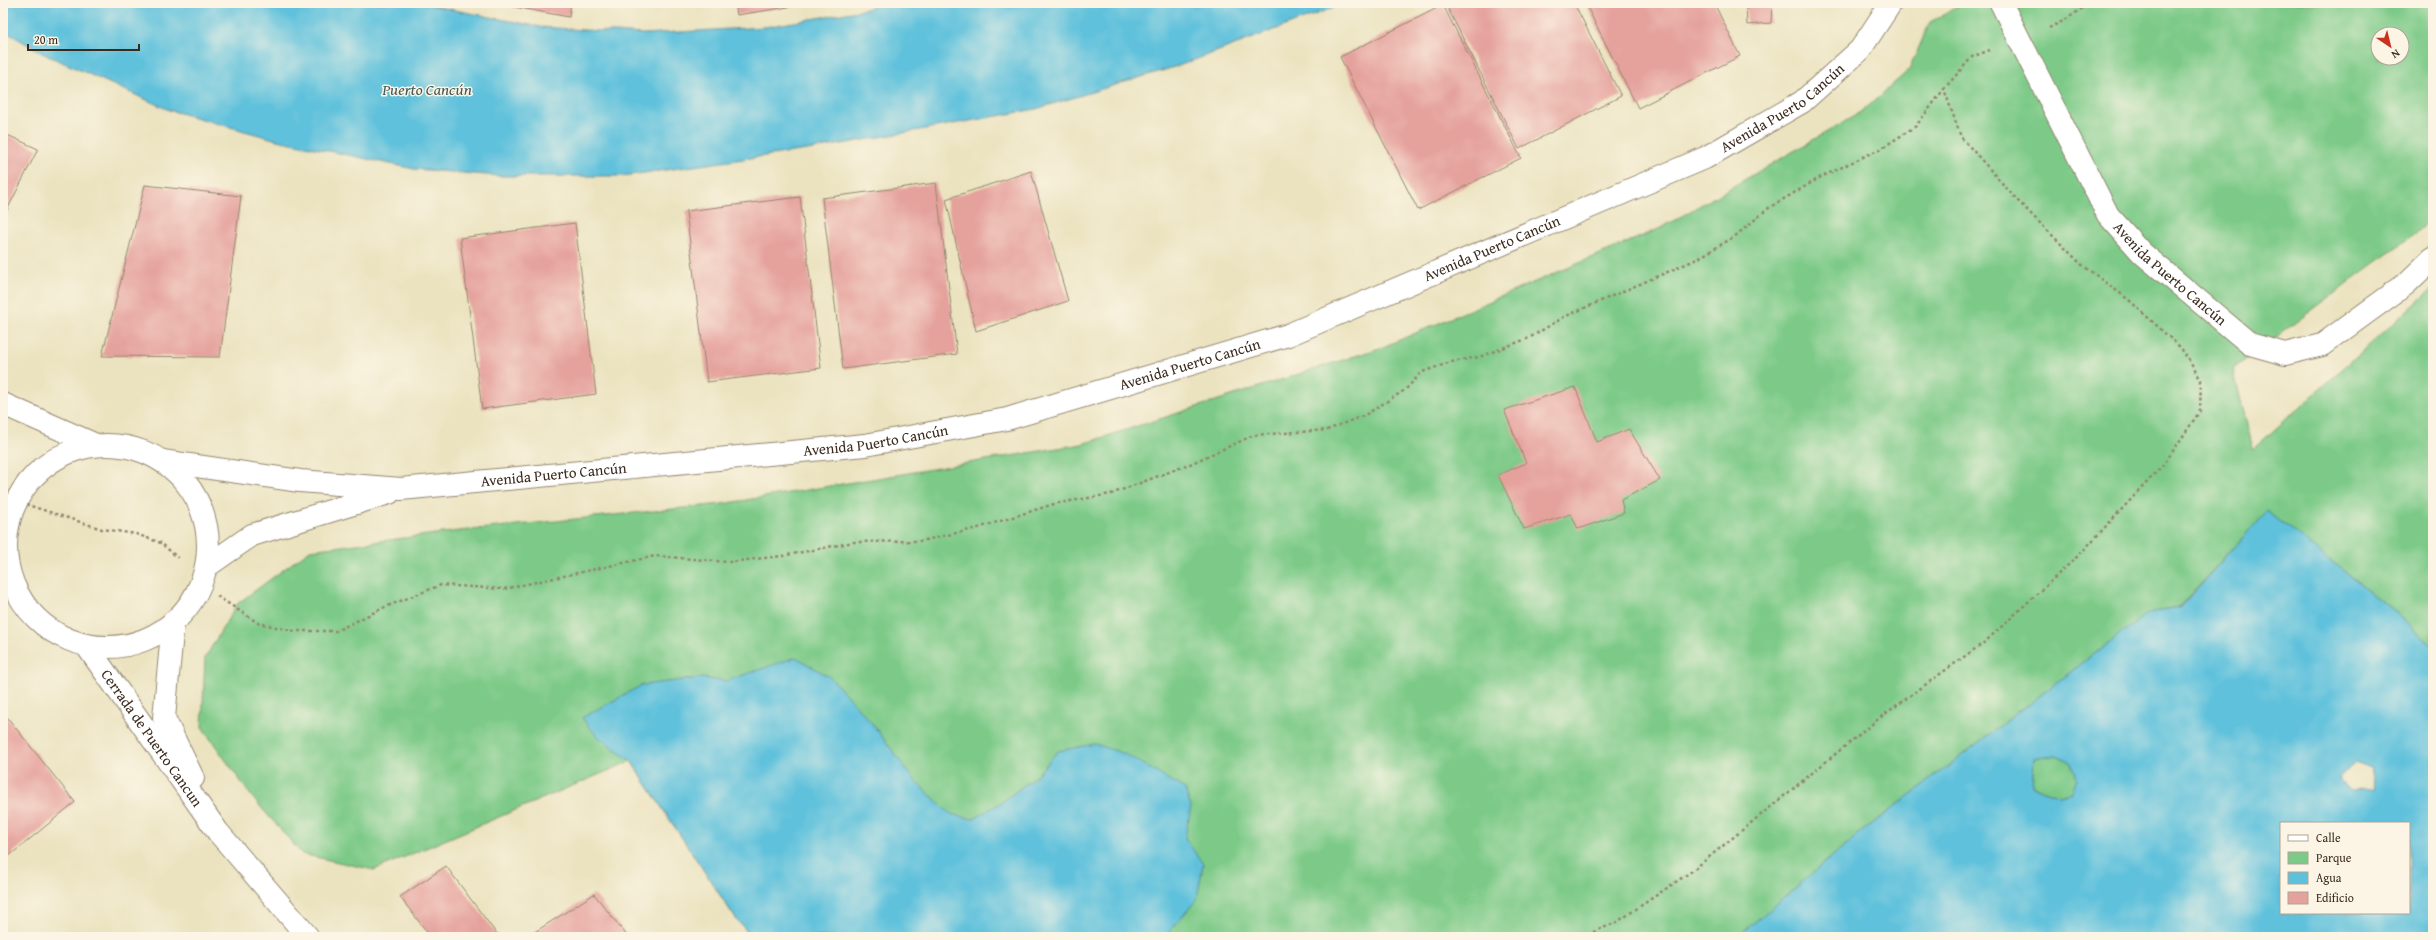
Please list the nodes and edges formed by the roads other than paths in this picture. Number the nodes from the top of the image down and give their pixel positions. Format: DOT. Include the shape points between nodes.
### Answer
graph roads {
  1 [pos="1891,3"];
  2 [pos="2001,3"];
  3 [pos="2433,258"];
  4 [pos="3,404"];
  5 [pos="96,445"];
  6 [pos="162,461"];
  7 [pos="401,489"];
  8 [pos="5,563"];
  9 [pos="206,567"];
  10 [pos="173,622"];
  11 [pos="86,645"];
  12 [pos="218,832"];
  13 [pos="308,937"];
  1 -- 7 [label="street, Avenida Puerto Cancún" via="1860,50 1802,102 1705,158 1288,334 1007,419 865,445"];
  2 -- 3 [label="street, Avenida Puerto Cancún" via="2108,215 2142,253 2250,344 2285,354 2322,345 2406,284"];
  4 -- 5 [label="street"];
  5 -- 6 [label="street" via="130,447"];
  5 -- 8 [label="street" via="64,454 36,473 16,502 6,532"];
  6 -- 7 [label="street, Avenida Puerto Cancún" via="300,481"];
  6 -- 9 [label="street" via="185,481 200,507 207,536"];
  7 -- 9 [label="street, Avenida Puerto Cancún" via="252,535"];
  8 -- 11 [label="street" via="22,602 49,630"];
  9 -- 10 [label="street" via="199,587 188,606"];
  10 -- 11 [label="street" via="147,638 117,647"];
  10 -- 12 [label="street, Cerrada de Puerto Cancun" via="164,718"];
  11 -- 12 [label="street, Cerrada de Puerto Cancun"];
  12 -- 13 [label="street, Cerrada de Puerto Cancun"];
}
